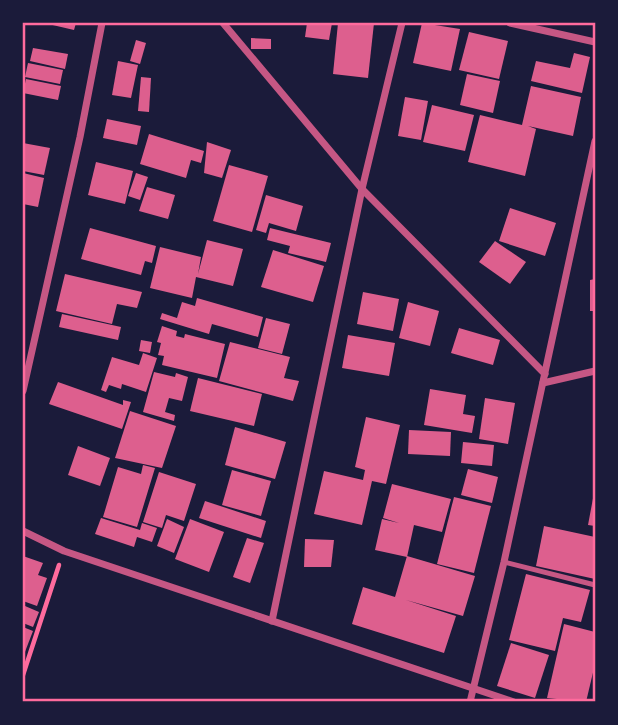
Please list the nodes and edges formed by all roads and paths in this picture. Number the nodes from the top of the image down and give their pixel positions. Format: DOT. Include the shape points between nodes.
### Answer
graph roads {
  1 [pos="102,23"];
  2 [pos="223,23"];
  3 [pos="402,23"];
  4 [pos="510,23"];
  5 [pos="595,42"];
  6 [pos="595,141"];
  7 [pos="362,189"];
  8 [pos="595,371"];
  9 [pos="544,379"];
  10 [pos="23,391"];
  11 [pos="23,531"];
  12 [pos="64,551"];
  13 [pos="504,562"];
  14 [pos="595,585"];
  15 [pos="272,621"];
  16 [pos="23,674"];
  17 [pos="473,689"];
  18 [pos="470,702"];
  19 [pos="514,702"];
  1 -- 10 [label="street"];
  2 -- 7 [label="street"];
  3 -- 7 [label="street"];
  4 -- 5 [label="street"];
  6 -- 9 [label="street"];
  7 -- 9 [label="street"];
  7 -- 15 [label="street"];
  8 -- 9 [label="street"];
  9 -- 13 [label="street"];
  11 -- 12 [label="street"];
  12 -- 15 [label="street"];
  12 -- 16 [label="path"];
  13 -- 14 [label="lane"];
  13 -- 17 [label="street"];
  15 -- 17 [label="street"];
  17 -- 18 [label="street"];
  17 -- 19 [label="street"];
}
